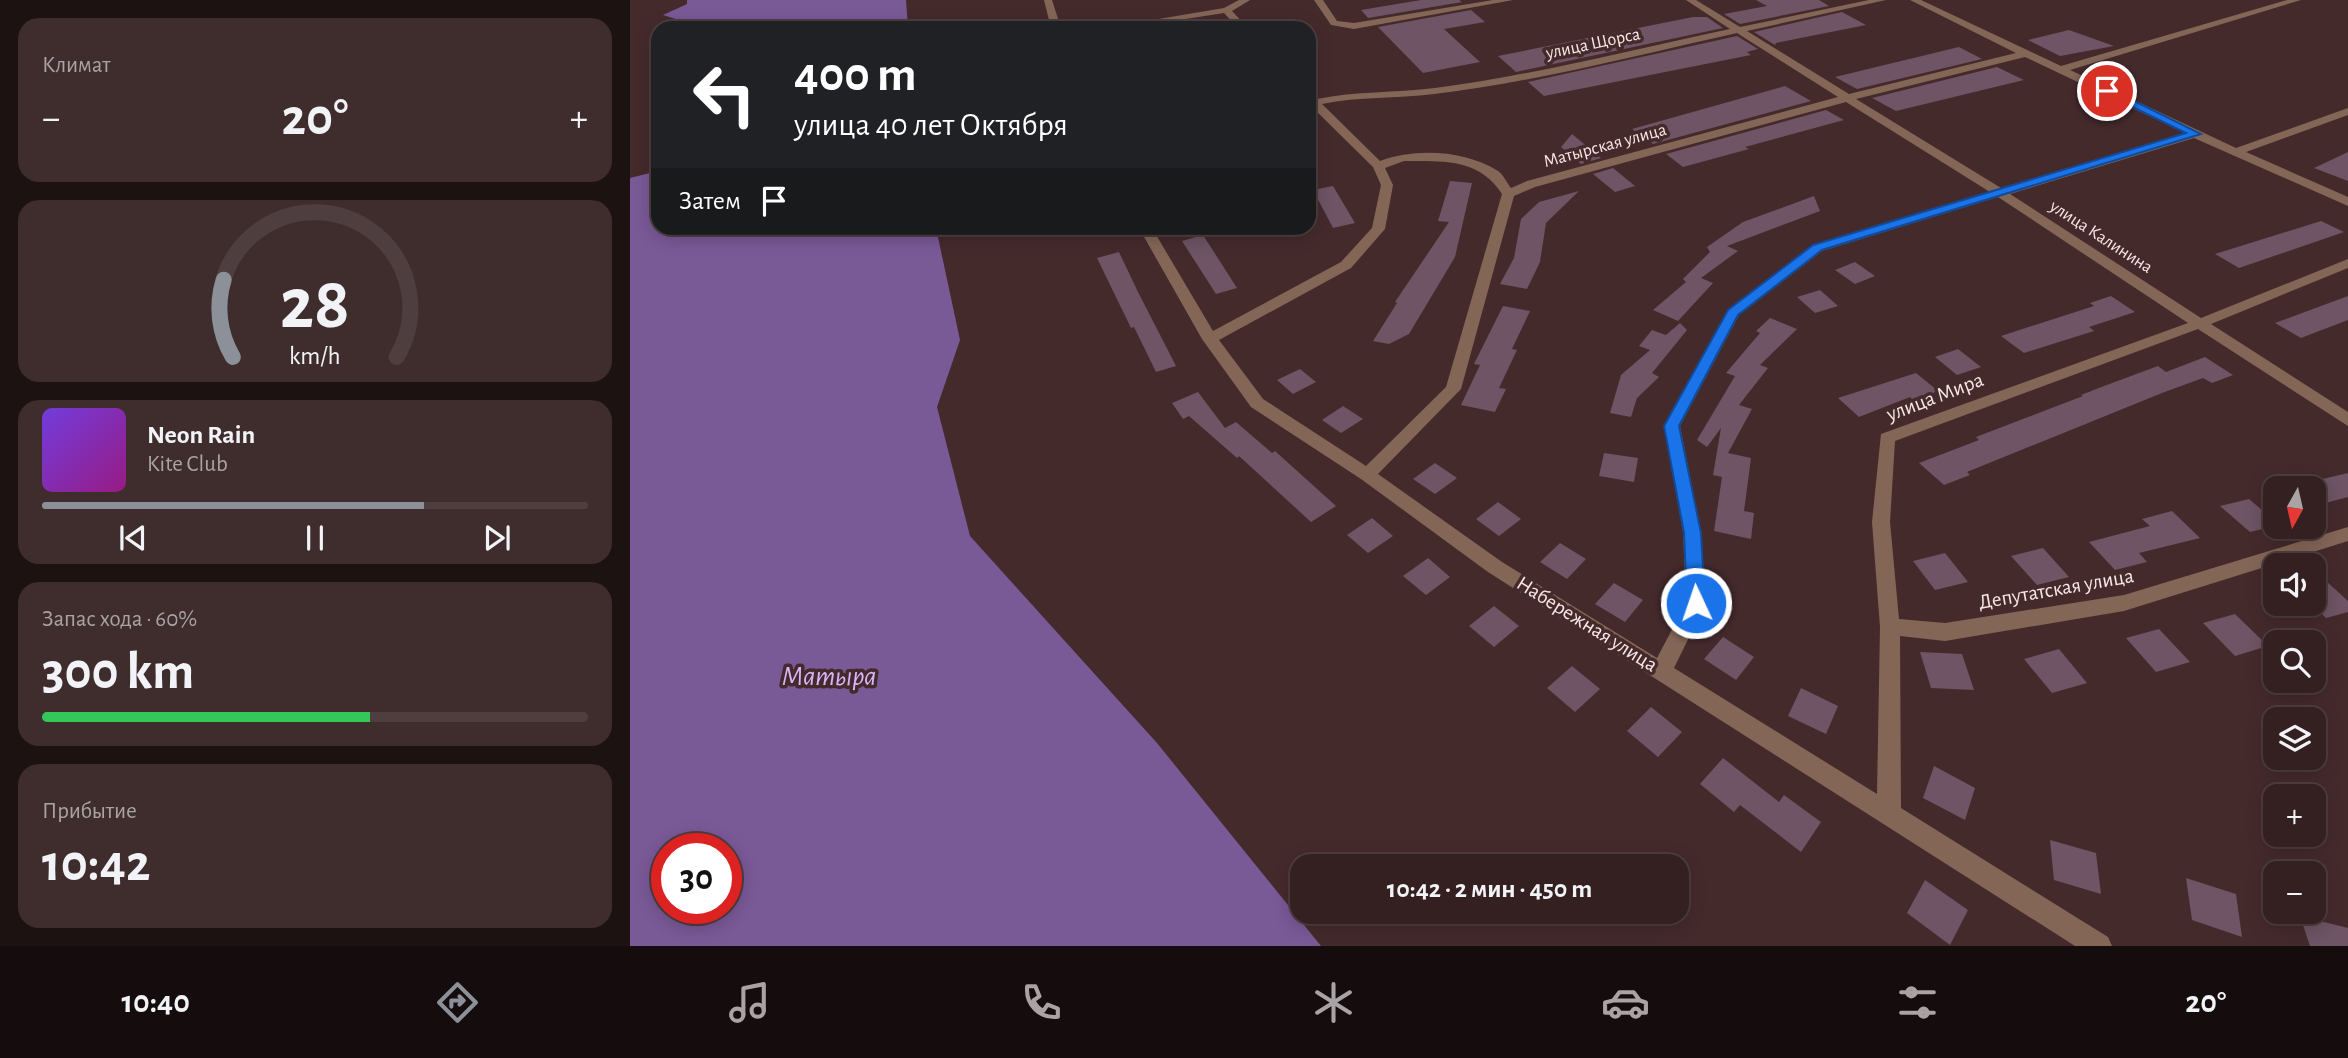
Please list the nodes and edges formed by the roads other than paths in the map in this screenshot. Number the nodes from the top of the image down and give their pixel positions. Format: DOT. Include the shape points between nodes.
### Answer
graph roads {
  1 [pos="1048,0"];
  2 [pos="1245,0"];
  3 [pos="1318,0"];
  4 [pos="1509,0"];
  5 [pos="1689,0"];
  6 [pos="1882,0"];
  7 [pos="1914,0"];
  8 [pos="2297,0"];
  9 [pos="1226,10"];
  10 [pos="1054,21"];
  11 [pos="1155,21"];
  12 [pos="1236,21"];
  13 [pos="1740,31"];
  14 [pos="2027,53"];
  15 [pos="2063,69"];
  16 [pos="1847,98"];
  17 [pos="1316,100"];
  18 [pos="1316,106"];
  19 [pos="2348,111"];
  20 [pos="2195,134"];
  21 [pos="2236,152"];
  22 [pos="1378,166"];
  23 [pos="2000,193"];
  24 [pos="1508,194"];
  25 [pos="2348,202"];
  26 [pos="1150,235"];
  27 [pos="2348,264"];
  28 [pos="2201,323"];
  29 [pos="1210,339"];
  30 [pos="2348,420"];
  31 [pos="1367,475"];
  32 [pos="2348,534"];
  33 [pos="1890,627"];
  34 [pos="1662,670"];
  35 [pos="1889,812"];
  36 [pos="2099,946"];
  1 -- 10 [label="street"];
  2 -- 9 [label="street"];
  3 -- 4 [label="street" via="1334,23 1354,26"];
  5 -- 13 [label="street, улица Калинина"];
  6 -- 13 [label="street, улица Щорса"];
  7 -- 14 [label="street"];
  8 -- 15 [label="street"];
  9 -- 11 [label="street"];
  9 -- 12 [label="street"];
  13 -- 16 [label="street, улица Калинина"];
  13 -- 17 [label="street, улица Щорса" via="1511,78"];
  14 -- 15 [label="street"];
  14 -- 16 [label="street, Матырская улица"];
  15 -- 20 [label="street"];
  16 -- 23 [label="street, улица Калинина"];
  16 -- 24 [label="street, Матырская улица"];
  18 -- 22 [label="street"];
  19 -- 21 [label="street"];
  20 -- 21 [label="street"];
  20 -- 23 [label="street"];
  21 -- 25 [label="street"];
  22 -- 24 [label="street" via="1403,157 1454,158 1495,174"];
  22 -- 29 [label="street" via="1387,185 1378,229 1346,265"];
  23 -- 28 [label="street, улица Калинина"];
  23 -- 34 [label="street" via="1817,248 1733,313 1672,426 1692,533 1696,603"];
  24 -- 31 [label="street" via="1453,389"];
  26 -- 29 [label="street, Набережная улица"];
  27 -- 28 [label="street, улица Мира"];
  28 -- 30 [label="street, улица Калинина"];
  28 -- 33 [label="street, улица Мира" via="1886,438 1881,522"];
  29 -- 31 [label="street, Набережная улица" via="1257,403"];
  31 -- 34 [label="street, Набережная улица" via="1495,567"];
  32 -- 33 [label="street, Депутатская улица" via="2124,603 1945,632"];
  33 -- 35 [label="street, улица Мира"];
  34 -- 35 [label="street, Набережная улица"];
  35 -- 36 [label="street, Набережная улица"];
}
